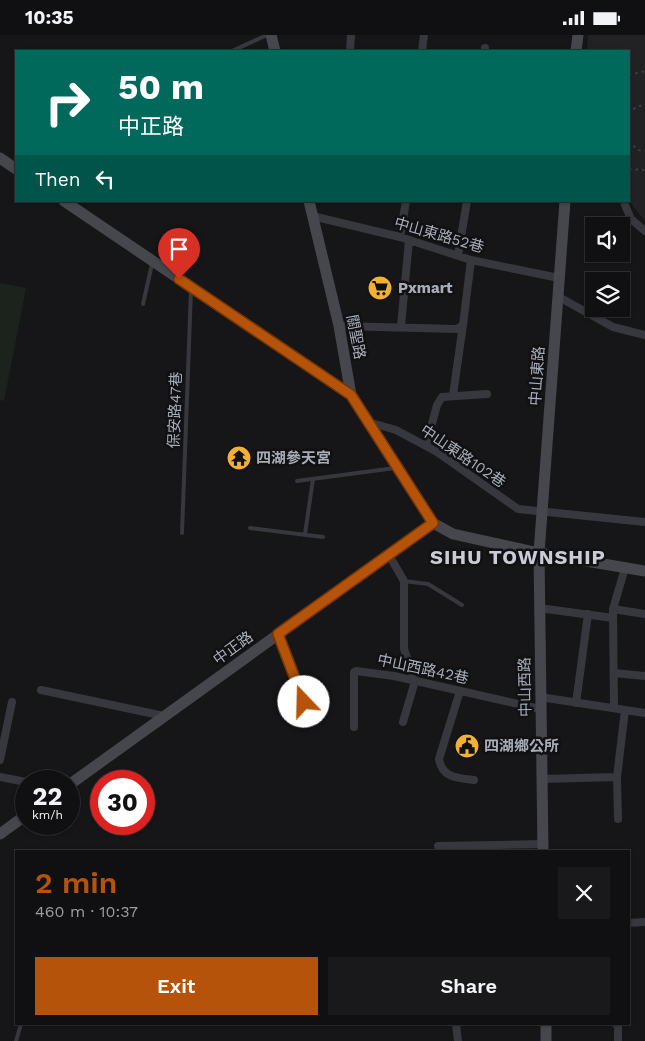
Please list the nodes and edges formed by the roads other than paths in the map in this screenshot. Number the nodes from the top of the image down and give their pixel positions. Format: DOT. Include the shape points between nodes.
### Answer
graph roads {
  1 [pos="269,35"];
  2 [pos="351,35"];
  3 [pos="424,35"];
  4 [pos="578,35"];
  5 [pos="234,50"];
  6 [pos="275,50"];
  7 [pos="350,50"];
  8 [pos="422,50"];
  9 [pos="576,50"];
  10 [pos="0,158"];
  11 [pos="15,168"];
  12 [pos="65,202"];
  13 [pos="309,202"];
  14 [pos="406,202"];
  15 [pos="467,202"];
  16 [pos="565,202"];
  17 [pos="625,205"];
  18 [pos="312,216"];
  19 [pos="645,231"];
  20 [pos="400,237"];
  21 [pos="409,240"];
  22 [pos="458,255"];
  23 [pos="471,260"];
  24 [pos="153,262"];
  25 [pos="558,278"];
  26 [pos="192,288"];
  27 [pos="557,296"];
  28 [pos="143,304"];
  29 [pos="463,325"];
  30 [pos="339,326"];
  31 [pos="400,326"];
  32 [pos="645,335"];
  33 [pos="487,394"];
  34 [pos="351,395"];
  35 [pos="453,395"];
  36 [pos="368,422"];
  37 [pos="426,446"];
  38 [pos="397,468"];
  39 [pos="313,479"];
  40 [pos="297,481"];
  41 [pos="543,511"];
  42 [pos="645,522"];
  43 [pos="433,523"];
  44 [pos="250,528"];
  45 [pos="182,533"];
  46 [pos="305,534"];
  47 [pos="323,537"];
  48 [pos="539,553"];
  49 [pos="389,555"];
  50 [pos="625,568"];
  51 [pos="645,571"];
  52 [pos="404,581"];
  53 [pos="462,605"];
  54 [pos="539,608"];
  55 [pos="613,609"];
  56 [pos="588,614"];
  57 [pos="645,614"];
  58 [pos="613,618"];
  59 [pos="278,634"];
  60 [pos="614,673"];
  61 [pos="645,676"];
  62 [pos="415,681"];
  63 [pos="41,690"];
  64 [pos="460,691"];
  65 [pos="540,697"];
  66 [pos="12,702"];
  67 [pos="304,702"];
  68 [pos="576,703"];
  69 [pos="614,708"];
  70 [pos="540,709"];
  71 [pos="625,710"];
  72 [pos="645,713"];
  73 [pos="164,716"];
  74 [pos="403,721"];
  75 [pos="354,727"];
  76 [pos="0,760"];
  77 [pos="0,777"];
  78 [pos="80,777"];
  79 [pos="617,777"];
  80 [pos="542,779"];
  81 [pos="15,780"];
  82 [pos="474,780"];
  83 [pos="618,819"];
  84 [pos="15,823"];
  85 [pos="0,834"];
  86 [pos="438,846"];
  87 [pos="543,848"];
  88 [pos="455,849"];
  89 [pos="645,921"];
  90 [pos="630,923"];
  91 [pos="20,1025"];
  92 [pos="456,1025"];
  93 [pos="546,1025"];
  94 [pos="617,1025"];
  95 [pos="16,1041"];
  96 [pos="458,1041"];
  97 [pos="546,1041"];
  98 [pos="618,1041"];
  1 -- 5 [label="lane"];
  1 -- 6 [label="main road"];
  2 -- 7 [label="street"];
  3 -- 8 [label="street"];
  4 -- 9 [label="main road"];
  10 -- 11 [label="main road"];
  12 -- 24 [label="main road"];
  13 -- 18 [label="main road, 關聖路"];
  14 -- 20 [label="street"];
  15 -- 22 [label="street"];
  16 -- 25 [label="main road, 中山東路"];
  17 -- 19 [label="street" via="631,219"];
  18 -- 20 [label="street, 中山東路52巷"];
  18 -- 30 [label="main road, 關聖路"];
  20 -- 21 [label="street, 中山東路52巷"];
  21 -- 22 [label="street, 中山東路52巷"];
  21 -- 31 [label="street"];
  22 -- 23 [label="street, 中山東路52巷"];
  23 -- 25 [label="street, 中山東路52巷"];
  23 -- 29 [label="street"];
  24 -- 26 [label="main road"];
  24 -- 28 [label="lane"];
  25 -- 27 [label="main road, 中山東路"];
  26 -- 34 [label="main road"];
  26 -- 45 [label="lane, 保安路47巷"];
  27 -- 32 [label="street" via="613,327"];
  27 -- 41 [label="main road, 中山東路"];
  29 -- 31 [label="street" via="458,329"];
  29 -- 35 [label="street"];
  30 -- 31 [label="street"];
  30 -- 34 [label="main road, 關聖路"];
  33 -- 35 [label="street"];
  34 -- 36 [label="main road, 關聖路"];
  35 -- 37 [label="street" via="446,395 438,401"];
  36 -- 37 [label="street, 中山東路102巷" via="396,430"];
  36 -- 38 [label="main road, 關聖路"];
  37 -- 41 [label="street, 中山東路102巷" via="512,506 526,511"];
  38 -- 39 [label="lane"];
  38 -- 43 [label="main road, 關聖路"];
  39 -- 40 [label="lane"];
  39 -- 46 [label="lane"];
  41 -- 42 [label="street, 中山東路102巷"];
  41 -- 48 [label="main road, 中山東路"];
  43 -- 48 [label="main road" via="453,534"];
  43 -- 49 [label="main road, 中正路"];
  44 -- 46 [label="lane"];
  46 -- 47 [label="lane"];
  48 -- 50 [label="main road"];
  48 -- 54 [label="main road, 中山西路"];
  49 -- 52 [label="street"];
  49 -- 59 [label="main road, 中正路"];
  50 -- 51 [label="main road"];
  50 -- 55 [label="street"];
  52 -- 53 [label="lane" via="428,583"];
  52 -- 62 [label="street" via="404,649"];
  54 -- 56 [label="street"];
  54 -- 65 [label="main road, 中山西路"];
  55 -- 57 [label="street"];
  55 -- 58 [label="street"];
  56 -- 58 [label="street"];
  56 -- 68 [label="street"];
  58 -- 60 [label="street"];
  59 -- 67 [label="street"];
  59 -- 73 [label="main road, 中正路"];
  60 -- 61 [label="street"];
  60 -- 69 [label="street"];
  62 -- 64 [label="street, 中山西路42巷"];
  62 -- 74 [label="street"];
  62 -- 75 [label="street, 中山西路42巷" via="356,671 353,677"];
  63 -- 73 [label="street"];
  64 -- 70 [label="street, 中山西路42巷"];
  64 -- 82 [label="street" via="439,759 440,767 446,774"];
  65 -- 68 [label="street"];
  65 -- 70 [label="main road, 中山西路"];
  66 -- 76 [label="street"];
  68 -- 69 [label="street"];
  69 -- 71 [label="street"];
  70 -- 80 [label="main road, 中山西路"];
  71 -- 72 [label="street"];
  71 -- 79 [label="street"];
  73 -- 78 [label="main road, 中正路"];
  77 -- 81 [label="street"];
  79 -- 80 [label="street"];
  79 -- 83 [label="street"];
  80 -- 87 [label="main road, 中山西路"];
  84 -- 85 [label="main road"];
  86 -- 88 [label="street"];
  87 -- 88 [label="street"];
  89 -- 90 [label="street"];
  91 -- 95 [label="lane"];
  92 -- 96 [label="street"];
  93 -- 97 [label="main road"];
  94 -- 98 [label="street"];
}
